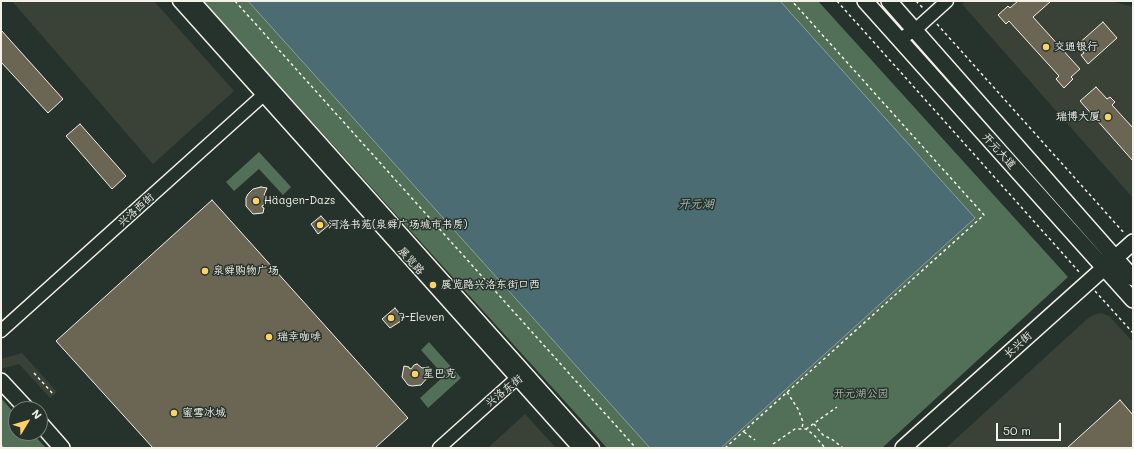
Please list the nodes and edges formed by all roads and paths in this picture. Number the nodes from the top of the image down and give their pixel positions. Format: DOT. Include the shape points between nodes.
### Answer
graph roads {
  1 [pos="179,1"];
  2 [pos="194,1"];
  3 [pos="235,1"];
  4 [pos="792,1"];
  5 [pos="837,1"];
  6 [pos="866,1"];
  7 [pos="889,1"];
  8 [pos="916,1"];
  9 [pos="938,1"];
  10 [pos="947,1"];
  11 [pos="928,14"];
  12 [pos="913,28"];
  13 [pos="900,39"];
  14 [pos="265,89"];
  15 [pos="1133,242"];
  16 [pos="1133,253"];
  17 [pos="1113,266"];
  18 [pos="1133,278"];
  19 [pos="1091,286"];
  20 [pos="1133,300"];
  21 [pos="1,322"];
  22 [pos="1,331"];
  23 [pos="1133,333"];
  24 [pos="34,373"];
  25 [pos="521,379"];
  26 [pos="1,380"];
  27 [pos="787,392"];
  28 [pos="54,395"];
  29 [pos="20,401"];
  30 [pos="837,407"];
  31 [pos="814,424"];
  32 [pos="802,429"];
  33 [pos="806,429"];
  34 [pos="743,432"];
  35 [pos="48,433"];
  36 [pos="755,440"];
  37 [pos="773,444"];
  38 [pos="727,447"];
  39 [pos="62,448"];
  40 [pos="439,448"];
  41 [pos="450,448"];
  42 [pos="579,448"];
  43 [pos="593,448"];
  44 [pos="636,448"];
  45 [pos="825,448"];
  46 [pos="842,448"];
  47 [pos="904,448"];
  48 [pos="915,448"];
  1 -- 14 [label="street, 展览路"];
  2 -- 14 [label="street, 展览路"];
  3 -- 44 [label="path"];
  4 -- 27 [label="path" via="984,215"];
  5 -- 19 [label="path"];
  6 -- 13 [label="main road, 开元大道"];
  7 -- 12 [label="main road, 开元大道"];
  8 -- 11 [label="path"];
  9 -- 11 [label="street"];
  10 -- 11 [label="street"];
  11 -- 12 [label="street"];
  11 -- 15 [label="path"];
  12 -- 13 [label="street"];
  12 -- 17 [label="main road, 开元大道"];
  13 -- 17 [label="main road, 开元大道"];
  14 -- 21 [label="street, 兴洛西街"];
  14 -- 22 [label="street, 兴洛西街"];
  14 -- 25 [label="street, 展览路"];
  15 -- 17 [label="main road, 长兴街"];
  16 -- 17 [label="main road, 长兴街"];
  17 -- 18 [label="main road, 开元大道"];
  17 -- 19 [label="main road, 长兴街"];
  17 -- 20 [label="main road, 开元大道"];
  19 -- 23 [label="path"];
  19 -- 47 [label="main road, 长兴街"];
  19 -- 48 [label="main road, 长兴街"];
  24 -- 28 [label="path"];
  25 -- 40 [label="street, 兴洛东街"];
  25 -- 41 [label="street, 兴洛东街"];
  25 -- 42 [label="street, 展览路"];
  25 -- 43 [label="street, 展览路"];
  26 -- 29 [label="main road"];
  27 -- 32 [label="path" via="798,409 803,422"];
  27 -- 34 [label="path"];
  30 -- 31 [label="path"];
  31 -- 33 [label="path"];
  31 -- 46 [label="path" via="823,435"];
  32 -- 33 [label="path"];
  32 -- 37 [label="path" via="795,429"];
  33 -- 45 [label="path"];
  34 -- 36 [label="path"];
  34 -- 38 [label="path"];
  35 -- 39 [label="main road"];
}
